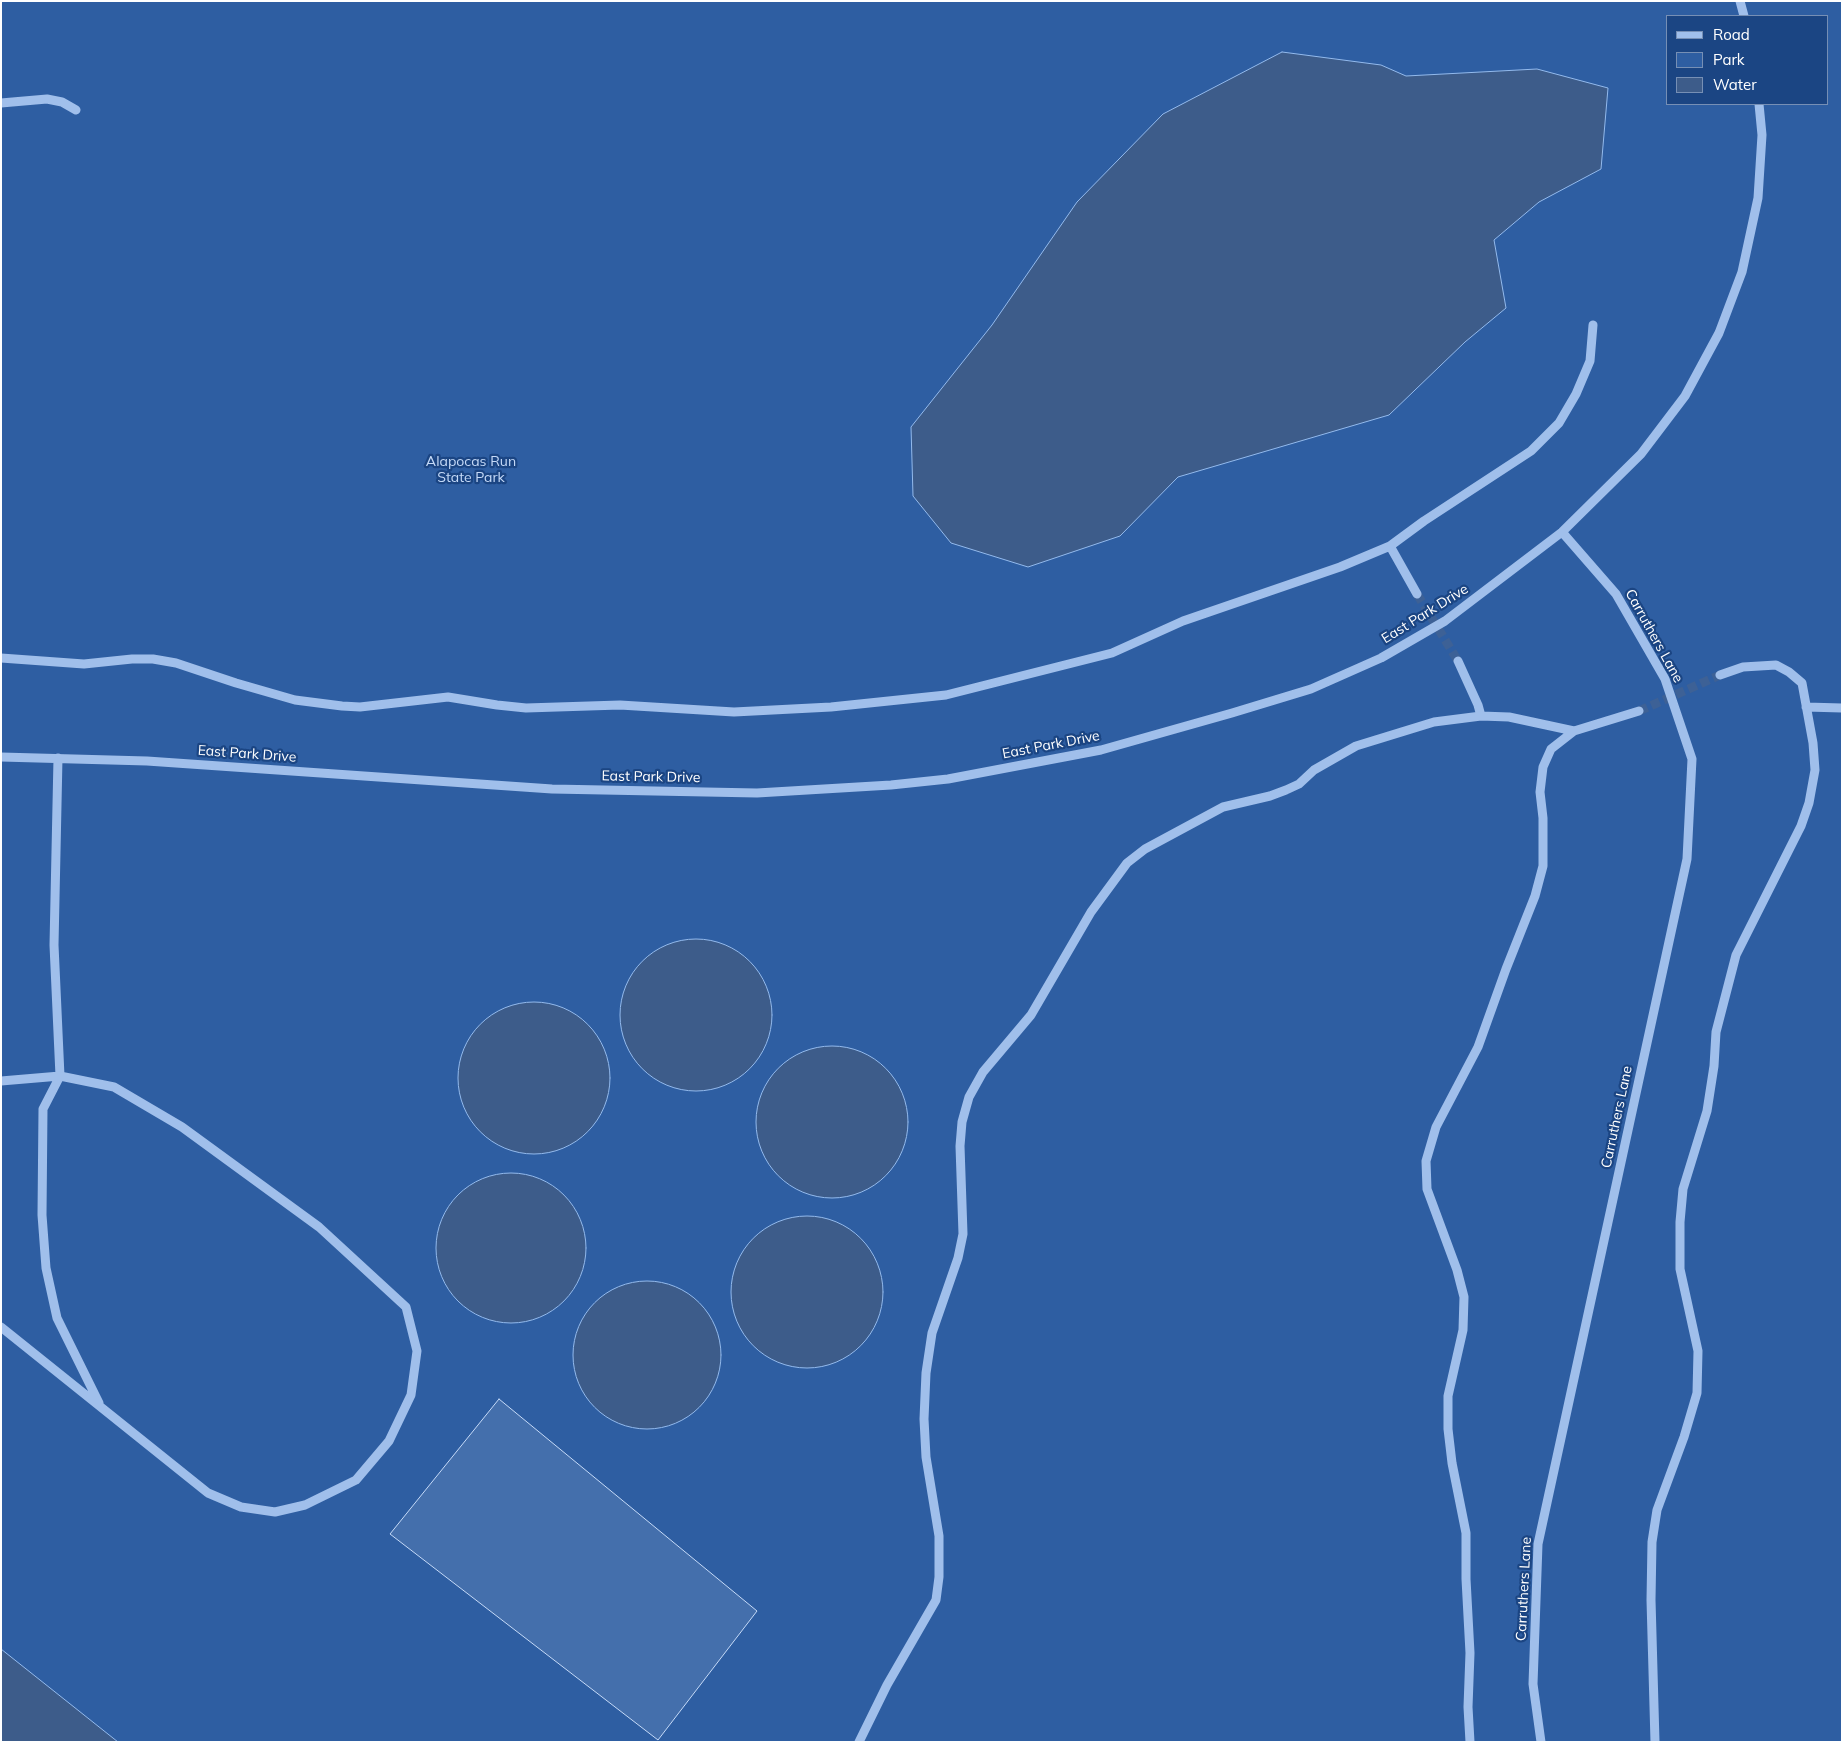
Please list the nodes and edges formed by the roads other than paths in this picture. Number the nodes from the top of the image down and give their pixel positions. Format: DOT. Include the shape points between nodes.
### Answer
graph roads {
  1 [pos="1740,1"];
  2 [pos="1744,15"];
  3 [pos="1,103"];
  4 [pos="1760,105"];
  5 [pos="76,110"];
  6 [pos="1593,326"];
  7 [pos="1562,532"];
  8 [pos="1390,546"];
  9 [pos="1417,594"];
  10 [pos="1,658"];
  11 [pos="1458,661"];
  12 [pos="1720,675"];
  13 [pos="1806,707"];
  14 [pos="1842,708"];
  15 [pos="1639,711"];
  16 [pos="1481,716"];
  17 [pos="1574,731"];
  18 [pos="1,757"];
  19 [pos="58,758"];
  20 [pos="60,1076"];
  21 [pos="1,1081"];
  22 [pos="1,1327"];
  23 [pos="101,1407"];
  24 [pos="859,1742"];
  25 [pos="1470,1742"];
  26 [pos="1541,1742"];
  27 [pos="1655,1742"];
  1 -- 2 [label="street"];
  3 -- 5 [label="street" via="47,99 62,102"];
  4 -- 7 [label="street, East Park Drive" via="1762,135 1758,198 1742,272 1720,333 1685,396 1641,454"];
  6 -- 8 [label="street" via="1590,360 1559,423 1530,451"];
  7 -- 19 [label="street, East Park Drive" via="1444,621 1381,658 1312,689 1101,750 948,779 758,793 552,789 147,761"];
  7 -- 26 [label="street, Carruthers Lane" via="1616,594 1665,679 1692,759 1687,860 1538,1544 1533,1684"];
  8 -- 9 [label="street"];
  8 -- 10 [label="street" via="1183,622 1112,652 946,695 831,707 734,712 620,705 526,708 448,697 360,707 342,706 295,700 176,663 153,659 84,664"];
  11 -- 16 [label="street"];
  12 -- 13 [label="street" via="1742,668 1776,665 1802,683"];
  13 -- 14 [label="street"];
  13 -- 27 [label="street" via="1815,770 1809,802 1736,956 1716,1032 1707,1111 1683,1189 1680,1269 1698,1352 1698,1375 1692,1411 1656,1510 1652,1542"];
  15 -- 17 [label="street"];
  16 -- 17 [label="street"];
  16 -- 24 [label="street" via="1434,722 1356,746 1314,770 1299,784 1270,796 1223,807 1145,849 1127,863 1092,912 1031,1015 983,1072 969,1097 962,1122 963,1234 932,1332 926,1373 926,1447 939,1536 936,1600 887,1685"];
  17 -- 25 [label="street" via="1551,748 1542,768 1542,866 1535,896 1478,1047 1436,1127 1426,1161 1427,1189 1464,1297 1463,1330 1448,1396 1448,1428 1466,1532"];
  18 -- 19 [label="street, East Park Drive"];
  19 -- 20 [label="street" via="54,945"];
  20 -- 21 [label="street"];
  20 -- 23 [label="street" via="43,1110 42,1215 46,1268 57,1318"];
  20 -- 23 [label="street" via="114,1086 182,1127 319,1227 406,1307 417,1351 411,1395 389,1441 356,1480 305,1505 275,1512 241,1507 208,1493"];
  22 -- 23 [label="street"];
}
